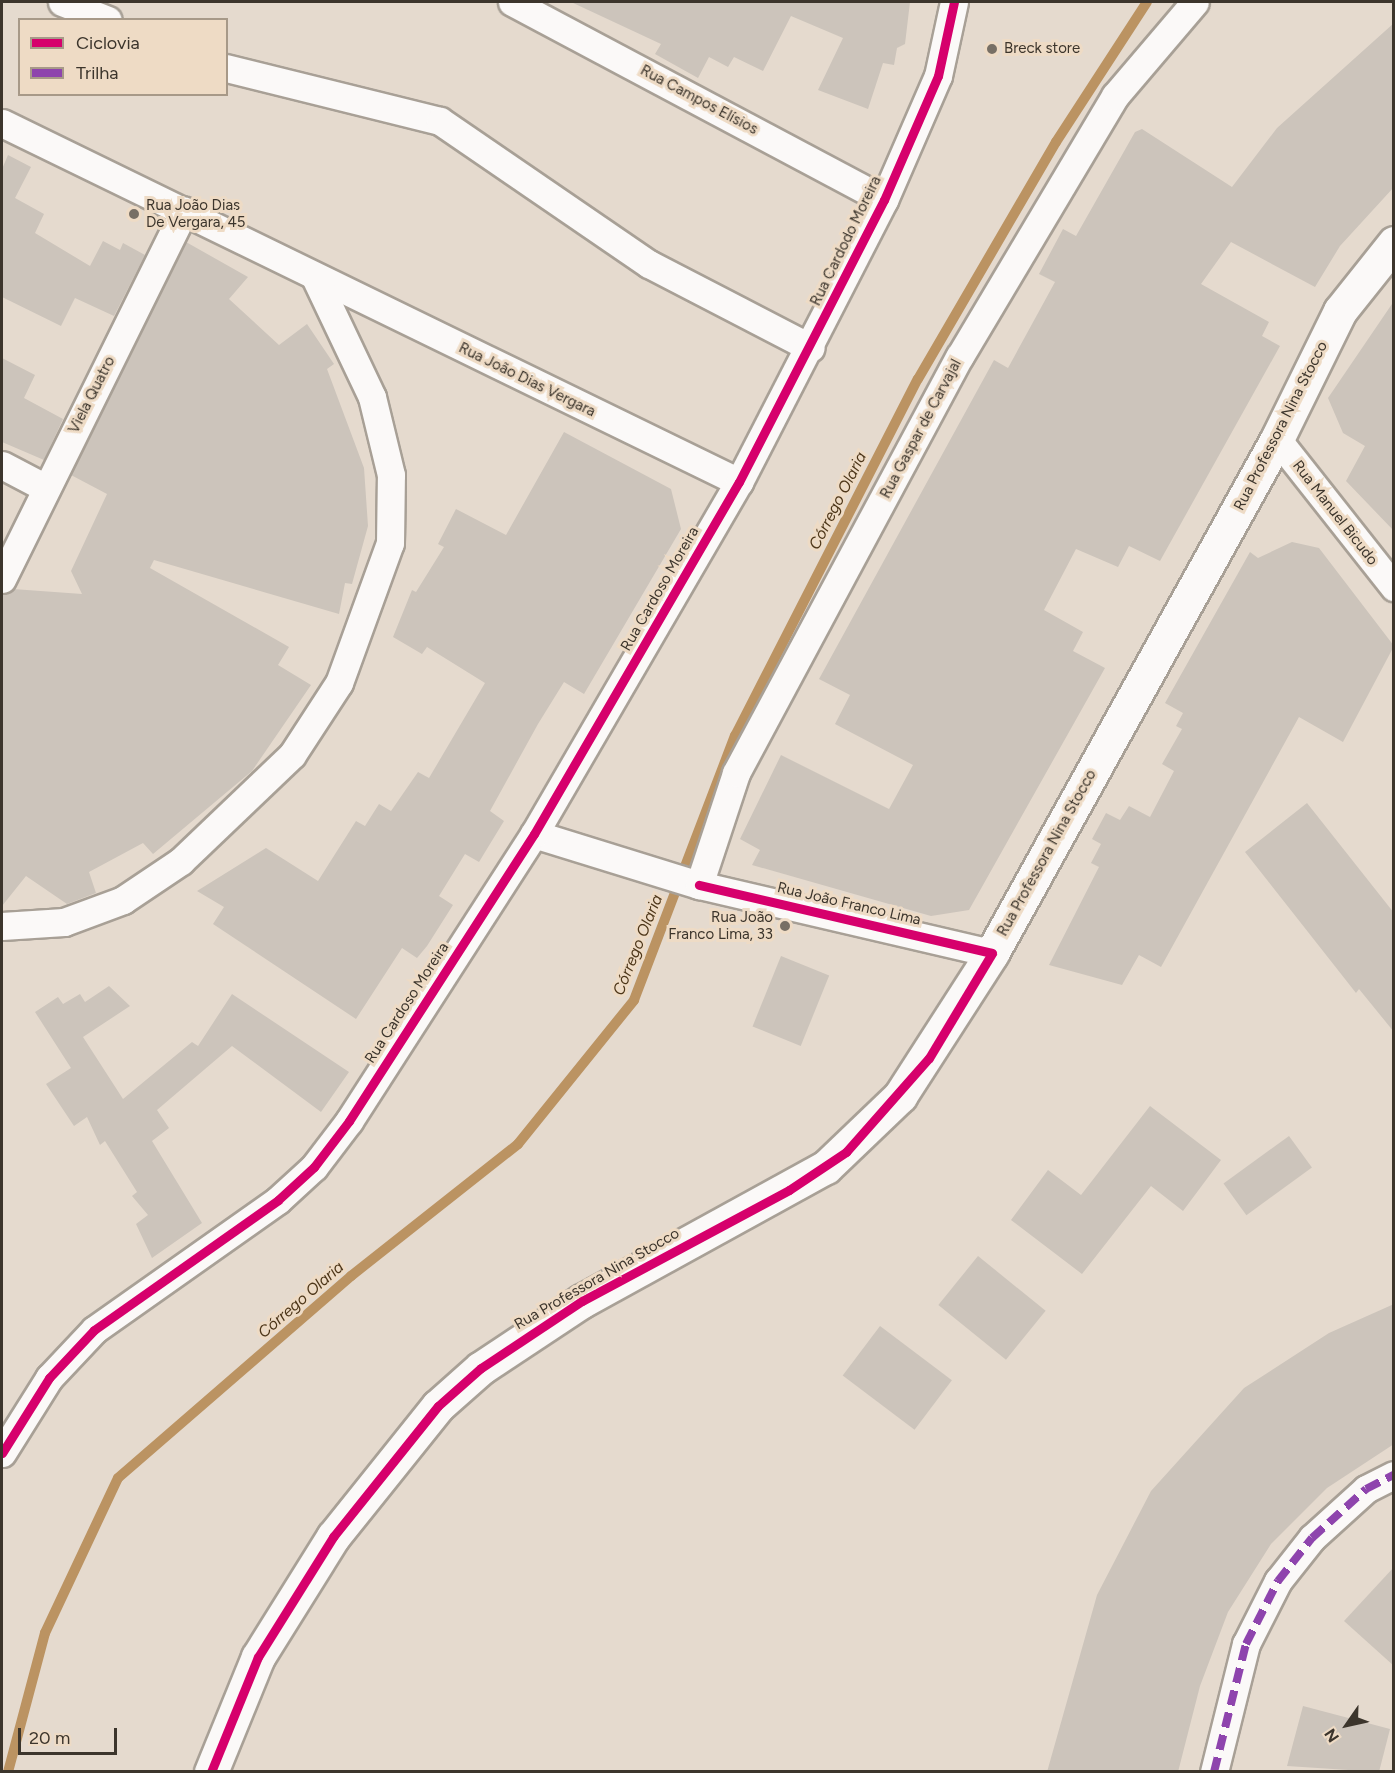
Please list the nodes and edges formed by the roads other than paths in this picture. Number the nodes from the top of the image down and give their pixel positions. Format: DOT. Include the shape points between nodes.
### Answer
graph roads {
  1 [pos="62,2"];
  2 [pos="512,2"];
  3 [pos="954,2"];
  4 [pos="1195,2"];
  5 [pos="559,11"];
  6 [pos="103,18"];
  7 [pos="228,68"];
  8 [pos="2,123"];
  9 [pos="884,200"];
  10 [pos="184,211"];
  11 [pos="1394,243"];
  12 [pos="315,277"];
  13 [pos="811,348"];
  14 [pos="1277,439"];
  15 [pos="2,465"];
  16 [pos="739,482"];
  17 [pos="46,488"];
  18 [pos="2,579"];
  19 [pos="1394,587"];
  20 [pos="534,834"];
  21 [pos="692,883"];
  22 [pos="2,926"];
  23 [pos="992,953"];
  24 [pos="2,1453"];
  25 [pos="1394,1475"];
  26 [pos="211,1772"];
  27 [pos="1214,1772"];
  1 -- 6 [label="street"];
  2 -- 5 [label="street, Rua Campos Elísios"];
  3 -- 9 [label="street, Rua Cardodo Moreira" via="938,76"];
  4 -- 21 [label="street, Rua Gaspar de Carvajal" via="1115,96 960,356 736,773"];
  5 -- 9 [label="street, Rua Campos Elísios"];
  7 -- 13 [label="street" via="398,106 440,121 649,264"];
  8 -- 10 [label="street, Rua João Dias Vergara"];
  9 -- 13 [label="street, Rua Cardodo Moreira"];
  10 -- 12 [label="street, Rua João Dias Vergara"];
  10 -- 17 [label="street, Viela Quatro"];
  11 -- 14 [label="street, Rua Professora Nina Stocco" via="1340,311"];
  12 -- 16 [label="street, Rua João Dias Vergara"];
  12 -- 22 [label="street" via="368,388 391,475 390,543 339,683 292,755 181,861 123,900 84,915 64,922"];
  13 -- 16 [label="street, Rua Cardodo Moreira"];
  14 -- 19 [label="street, Rua Manuel Bicudo"];
  14 -- 23 [label="street, Rua Professora Nina Stocco"];
  15 -- 17 [label="street"];
  16 -- 20 [label="street, Rua Cardoso Moreira"];
  17 -- 18 [label="street, Viela Quatro"];
  20 -- 21 [label="street, Rua João Franco Lima"];
  20 -- 24 [label="street, Rua Cardoso Moreira" via="314,1167 226,1239 94,1330 49,1378"];
  21 -- 23 [label="street, Rua João Franco Lima"];
  23 -- 26 [label="street, Rua Professora Nina Stocco" via="929,1058 846,1152 789,1190 582,1301 481,1368 438,1406 333,1537 258,1657"];
  25 -- 27 [label="street" via="1365,1489 1312,1538 1278,1581 1246,1644"];
}
